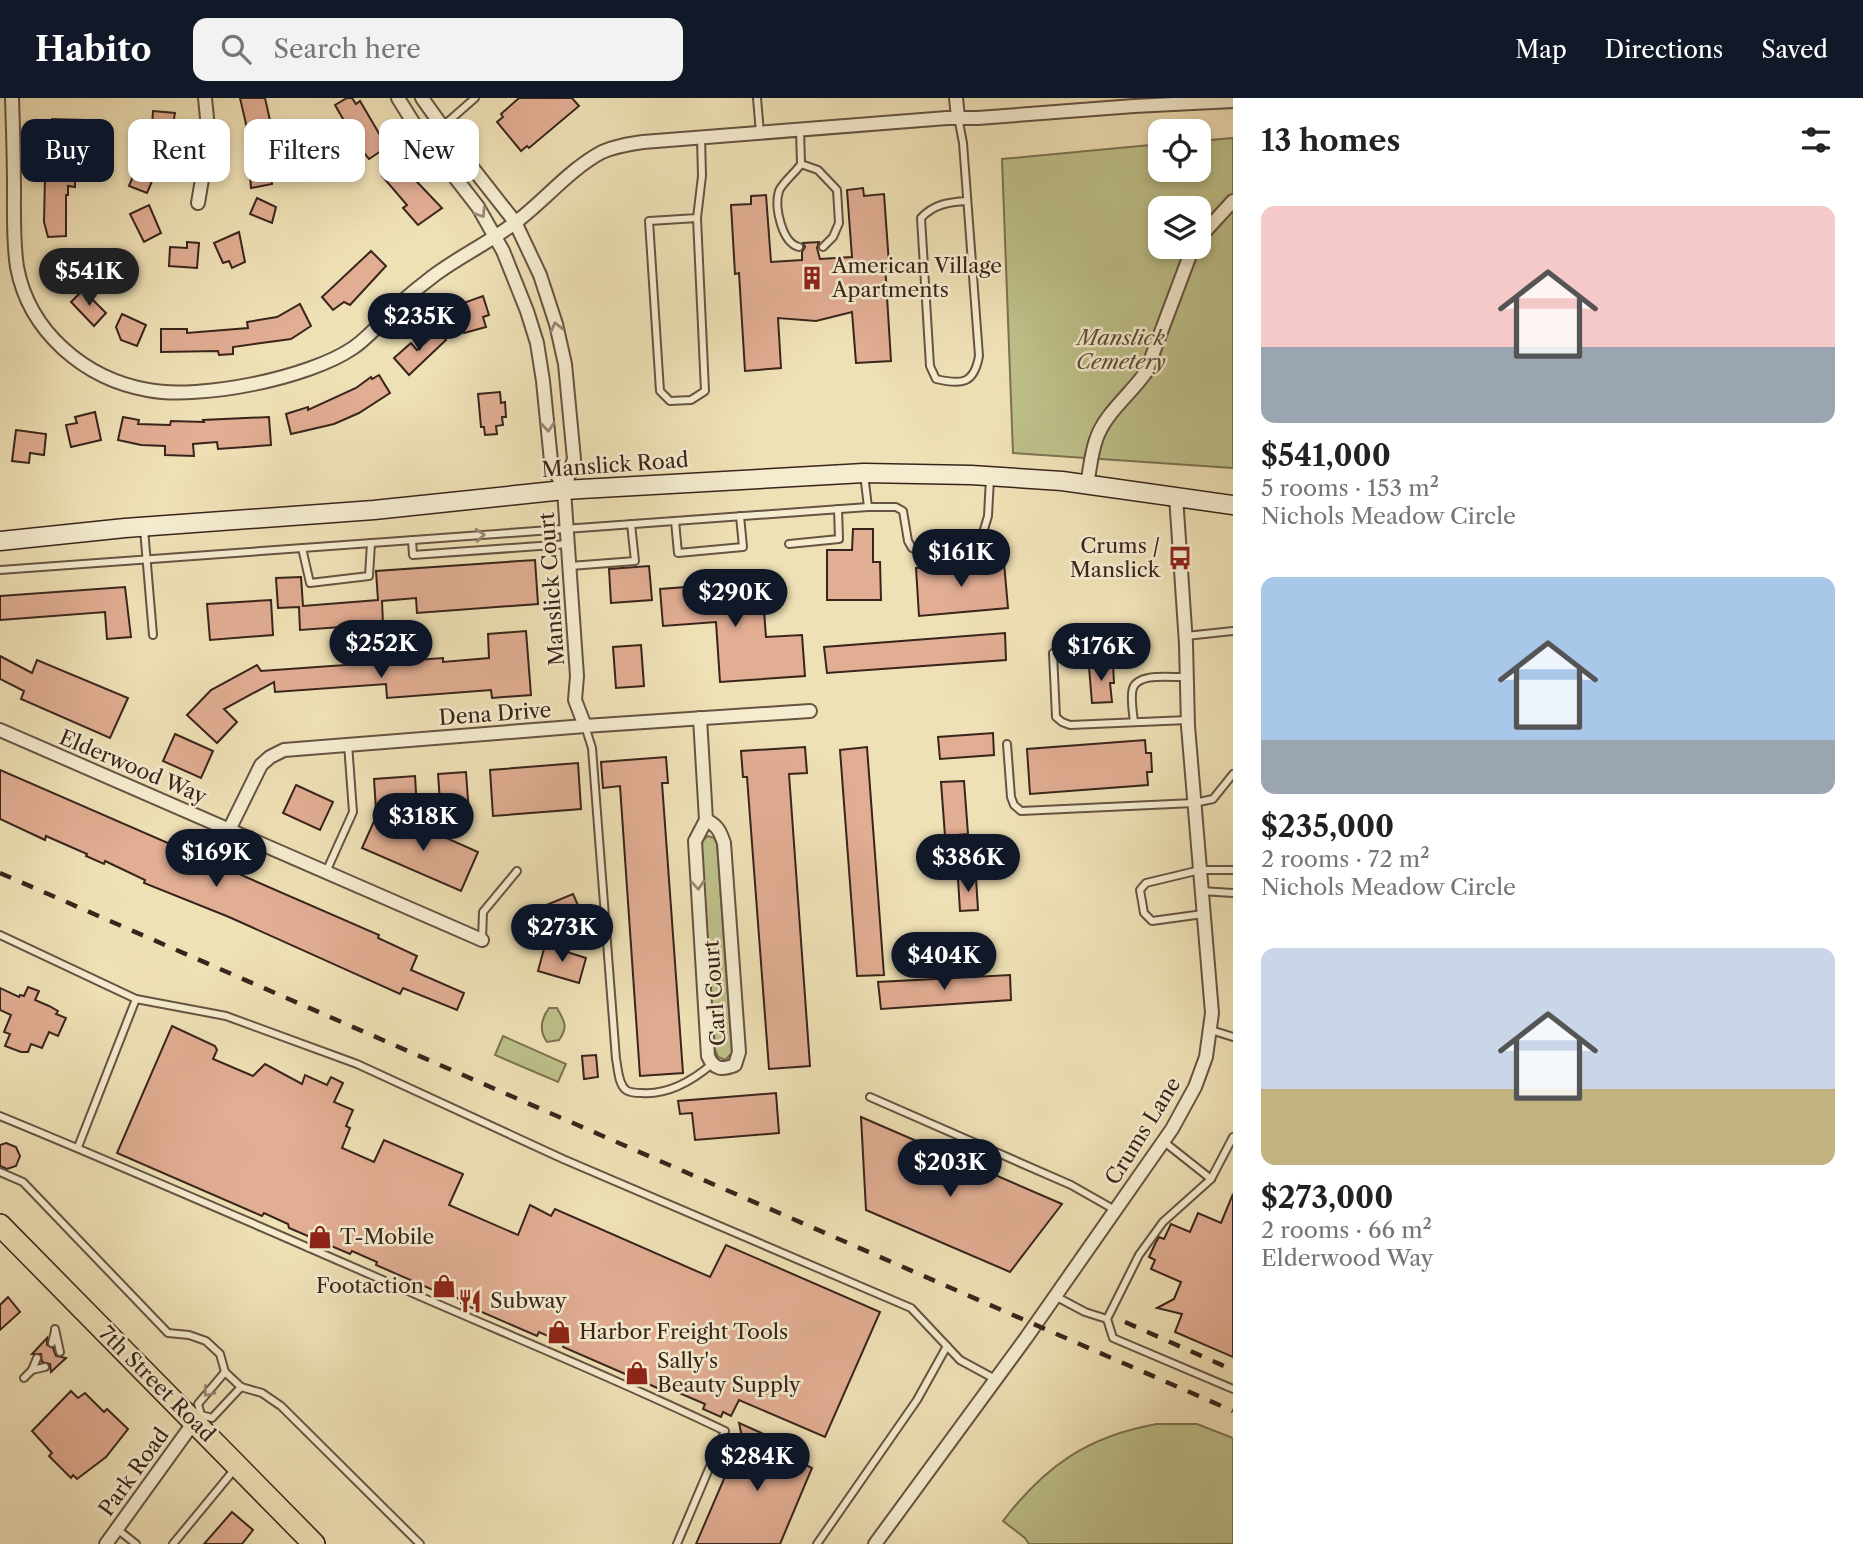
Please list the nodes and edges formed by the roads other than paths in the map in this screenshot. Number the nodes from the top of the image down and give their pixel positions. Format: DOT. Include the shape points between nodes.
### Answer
graph roads {
  1 [pos="12,98"];
  2 [pos="205,98"];
  3 [pos="398,98"];
  4 [pos="422,98"];
  5 [pos="475,98"];
  6 [pos="757,98"];
  7 [pos="956,98"];
  8 [pos="1133,102"];
  9 [pos="1233,102"];
  10 [pos="958,117"];
  11 [pos="412,119"];
  12 [pos="437,119"];
  13 [pos="450,119"];
  14 [pos="800,130"];
  15 [pos="760,133"];
  16 [pos="701,137"];
  17 [pos="801,164"];
  18 [pos="461,182"];
  19 [pos="477,182"];
  20 [pos="967,201"];
  21 [pos="1233,201"];
  22 [pos="198,203"];
  23 [pos="696,218"];
  24 [pos="1211,225"];
  25 [pos="506,229"];
  26 [pos="799,247"];
  27 [pos="823,247"];
  28 [pos="1188,259"];
  29 [pos="863,473"];
  30 [pos="990,477"];
  31 [pos="1087,484"];
  32 [pos="564,490"];
  33 [pos="1176,496"];
  34 [pos="1233,505"];
  35 [pos="868,507"];
  36 [pos="838,509"];
  37 [pos="740,516"];
  38 [pos="675,521"];
  39 [pos="631,524"];
  40 [pos="144,527"];
  41 [pos="568,529"];
  42 [pos="412,540"];
  43 [pos="0,541"];
  44 [pos="371,543"];
  45 [pos="569,544"];
  46 [pos="789,544"];
  47 [pos="302,548"];
  48 [pos="147,559"];
  49 [pos="570,566"];
  50 [pos="0,570"];
  51 [pos="1233,631"];
  52 [pos="153,635"];
  53 [pos="1186,636"];
  54 [pos="1053,653"];
  55 [pos="1187,677"];
  56 [pos="810,712"];
  57 [pos="700,718"];
  58 [pos="1188,720"];
  59 [pos="1134,722"];
  60 [pos="585,726"];
  61 [pos="0,730"];
  62 [pos="348,744"];
  63 [pos="1007,744"];
  64 [pos="1233,774"];
  65 [pos="1194,803"];
  66 [pos="706,820"];
  67 [pos="229,830"];
  68 [pos="1200,870"];
  69 [pos="1233,870"];
  70 [pos="517,871"];
  71 [pos="326,872"];
  72 [pos="1201,891"];
  73 [pos="1233,892"];
  74 [pos="1203,914"];
  75 [pos="0,935"];
  76 [pos="482,940"];
  77 [pos="136,999"];
  78 [pos="1211,1030"];
  79 [pos="1233,1037"];
  80 [pos="712,1064"];
  81 [pos="870,1097"];
  82 [pos="0,1116"];
  83 [pos="1233,1137"];
  84 [pos="1163,1141"];
  85 [pos="78,1147"];
  86 [pos="0,1172"];
  87 [pos="1211,1179"];
  88 [pos="1115,1210"];
  89 [pos="0,1225"];
  90 [pos="1055,1296"];
  91 [pos="1107,1319"];
  92 [pos="52,1343"];
  93 [pos="947,1346"];
  94 [pos="60,1352"];
  95 [pos="37,1358"];
  96 [pos="45,1367"];
  97 [pos="32,1370"];
  98 [pos="225,1372"];
  99 [pos="24,1378"];
  100 [pos="995,1379"];
  101 [pos="241,1387"];
  102 [pos="1233,1388"];
  103 [pos="198,1418"];
  104 [pos="237,1466"];
  105 [pos="117,1529"];
  106 [pos="106,1544"];
  107 [pos="136,1544"];
  108 [pos="173,1544"];
  109 [pos="314,1544"];
  110 [pos="419,1544"];
  111 [pos="677,1544"];
  112 [pos="817,1544"];
  113 [pos="875,1544"];
  1 -- 25 [label="street" via="14,247 25,294 51,337 69,355 132,387 183,392 236,387 315,367 353,348 434,275"];
  2 -- 22 [label="street" via="209,138"];
  3 -- 11 [label="street"];
  4 -- 12 [label="street"];
  5 -- 13 [label="lane"];
  6 -- 15 [label="lane"];
  7 -- 10 [label="street"];
  8 -- 9 [label="street"];
  8 -- 10 [label="street"];
  10 -- 14 [label="street"];
  10 -- 20 [label="lane"];
  14 -- 15 [label="street"];
  14 -- 17 [label="lane"];
  15 -- 16 [label="street"];
  16 -- 23 [label="lane"];
  16 -- 25 [label="street" via="604,151"];
  17 -- 26 [label="lane" via="779,191 784,234"];
  17 -- 27 [label="lane" via="818,170 837,190 839,223"];
  18 -- 25 [label="street, one-way"];
  19 -- 25 [label="street"];
  20 -- 20 [label="lane" via="979,356 976,372 969,379 952,382 936,379 930,366 921,218 930,209"];
  21 -- 24 [label="street"];
  23 -- 23 [label="lane" via="649,221 660,391 670,401 691,400 705,391"];
  25 -- 32 [label="street, one-way" via="537,343 551,461"];
  32 -- 25 [label="street, one-way" via="574,459 565,365 556,324 540,275"];
  28 -- 31 [label="street" via="1146,372 1096,439"];
  29 -- 30 [label="main road, Manslick Road"];
  29 -- 32 [label="main road, Manslick Road"];
  29 -- 35 [label="lane"];
  30 -- 31 [label="main road, Manslick Road"];
  30 -- 35 [label="lane" via="988,516 979,546 922,552 908,541 903,511"];
  31 -- 33 [label="main road, Manslick Road"];
  32 -- 40 [label="main road, Manslick Road"];
  32 -- 41 [label="street, Manslick Court"];
  33 -- 34 [label="main road, Manslick Road"];
  33 -- 53 [label="street, Crums Lane"];
  35 -- 36 [label="lane"];
  36 -- 37 [label="lane"];
  36 -- 46 [label="lane" via="839,539"];
  37 -- 38 [label="lane"];
  37 -- 38 [label="lane" via="743,547 678,554"];
  38 -- 39 [label="lane"];
  39 -- 41 [label="lane"];
  39 -- 49 [label="lane" via="635,561"];
  40 -- 43 [label="main road, Manslick Road"];
  40 -- 48 [label="lane"];
  42 -- 41 [label="lane, one-way"];
  41 -- 45 [label="street, Manslick Court"];
  42 -- 44 [label="lane"];
  42 -- 45 [label="lane" via="413,555"];
  44 -- 47 [label="lane"];
  44 -- 47 [label="lane" via="369,576 310,583"];
  45 -- 49 [label="street, Manslick Court"];
  47 -- 48 [label="lane"];
  48 -- 50 [label="lane"];
  48 -- 52 [label="lane"];
  49 -- 60 [label="street, Manslick Court" via="575,700"];
  51 -- 53 [label="lane"];
  53 -- 55 [label="street, Crums Lane"];
  54 -- 59 [label="lane" via="1056,716 1062,722"];
  55 -- 58 [label="street, Crums Lane"];
  55 -- 59 [label="lane" via="1142,679 1135,684"];
  56 -- 57 [label="street, Dena Drive"];
  57 -- 60 [label="street, Dena Drive"];
  57 -- 66 [label="street, Carl Court"];
  58 -- 59 [label="lane"];
  58 -- 65 [label="street, Crums Lane"];
  60 -- 62 [label="street, Dena Drive"];
  60 -- 80 [label="lane" via="592,748 621,1082 633,1092 671,1090"];
  61 -- 67 [label="street, Elderwood Way"];
  62 -- 67 [label="street, Dena Drive" via="284,750 270,757 253,776"];
  62 -- 71 [label="lane" via="353,813"];
  63 -- 65 [label="lane" via="1011,797 1021,811"];
  64 -- 65 [label="lane" via="1213,799"];
  65 -- 68 [label="street, Crums Lane"];
  66 -- 80 [label="street, Carl Court, one-way" via="695,841"];
  66 -- 80 [label="street, Carl Court" via="715,824 724,843 739,1052 736,1065 719,1069"];
  67 -- 71 [label="street, Elderwood Way"];
  68 -- 69 [label="lane"];
  68 -- 72 [label="street, Crums Lane"];
  68 -- 74 [label="lane" via="1146,883 1140,890 1144,913 1152,921"];
  70 -- 76 [label="lane" via="483,912"];
  71 -- 76 [label="street, Elderwood Way"];
  72 -- 73 [label="lane"];
  72 -- 74 [label="street, Crums Lane"];
  74 -- 78 [label="street, Crums Lane"];
  75 -- 77 [label="lane"];
  77 -- 85 [label="lane"];
  77 -- 93 [label="lane" via="226,1016 357,1064 911,1308"];
  78 -- 79 [label="lane"];
  78 -- 84 [label="street, Crums Lane" via="1195,1087"];
  81 -- 88 [label="lane" via="1059,1180"];
  82 -- 85 [label="lane"];
  83 -- 87 [label="lane"];
  84 -- 87 [label="lane"];
  84 -- 88 [label="street, Crums Lane"];
  85 -- 111 [label="lane" via="725,1431"];
  86 -- 98 [label="lane" via="23,1182 168,1333 206,1341 220,1354"];
  87 -- 91 [label="lane" via="1163,1222 1139,1255"];
  88 -- 90 [label="street, Crums Lane"];
  89 -- 103 [label="main road, 7th Street Road"];
  90 -- 91 [label="lane"];
  90 -- 100 [label="street, Crums Lane"];
  91 -- 102 [label="lane" via="1113,1338"];
  92 -- 94 [label="lane" via="55,1329"];
  93 -- 100 [label="lane" via="960,1360"];
  93 -- 112 [label="lane" via="917,1399"];
  95 -- 97 [label="lane"];
  96 -- 97 [label="lane"];
  97 -- 99 [label="lane"];
  98 -- 101 [label="lane"];
  98 -- 103 [label="lane, one-way" via="198,1404"];
  100 -- 113 [label="street, Crums Lane"];
  101 -- 103 [label="lane" via="212,1418"];
  101 -- 110 [label="lane" via="262,1393 281,1406"];
  103 -- 104 [label="main road, 7th Street Road"];
  103 -- 105 [label="street, Park Road"];
  104 -- 108 [label="lane"];
  104 -- 109 [label="main road, 7th Street Road"];
  105 -- 106 [label="street, Park Road"];
  105 -- 107 [label="lane"];
}
